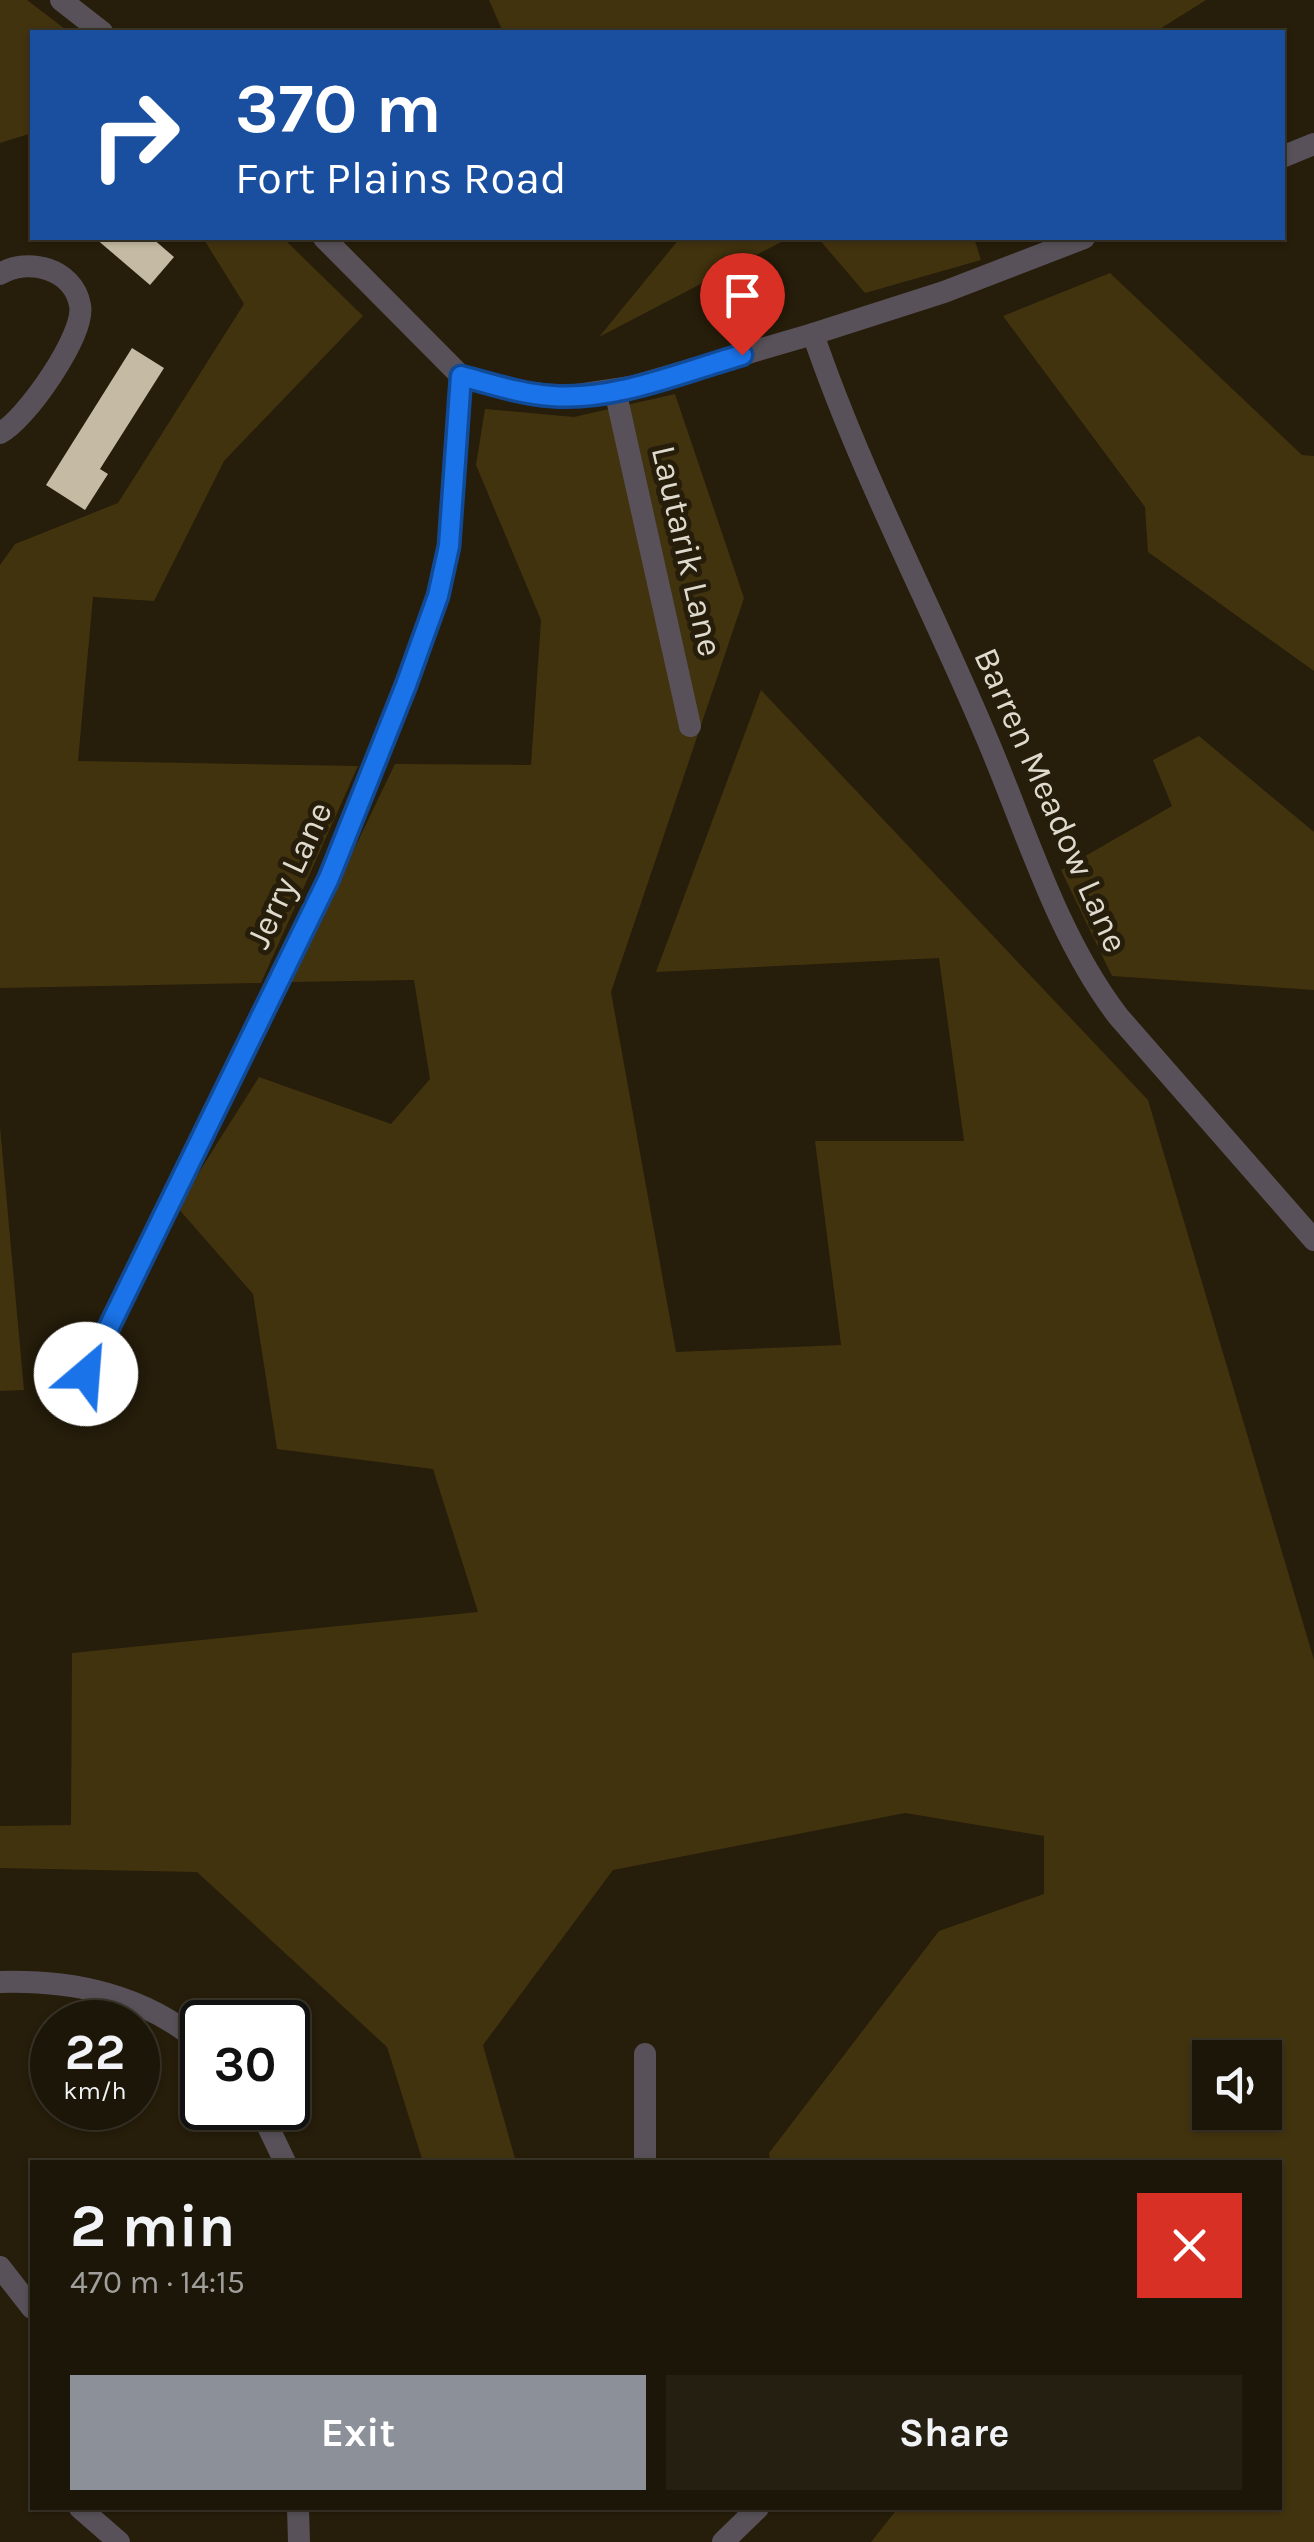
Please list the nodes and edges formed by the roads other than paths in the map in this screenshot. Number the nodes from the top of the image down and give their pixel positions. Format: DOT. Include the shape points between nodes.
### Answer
graph roads {
  1 [pos="61,0"];
  2 [pos="99,30"];
  3 [pos="1314,144"];
  4 [pos="1285,156"];
  5 [pos="326,240"];
  6 [pos="1079,240"];
  7 [pos="0,274"];
  8 [pos="813,334"];
  9 [pos="461,376"];
  10 [pos="615,390"];
  11 [pos="0,433"];
  12 [pos="690,726"];
  13 [pos="1314,1240"];
  14 [pos="86,1374"];
  15 [pos="0,1982"];
  16 [pos="180,2027"];
  17 [pos="645,2054"];
  18 [pos="269,2130"];
  19 [pos="283,2160"];
  20 [pos="645,2160"];
  21 [pos="0,2268"];
  22 [pos="30,2306"];
  23 [pos="82,2510"];
  24 [pos="298,2510"];
  25 [pos="756,2510"];
  26 [pos="119,2542"];
  27 [pos="299,2542"];
  28 [pos="723,2542"];
  1 -- 2 [label="street"];
  3 -- 4 [label="street"];
  5 -- 9 [label="street"];
  6 -- 8 [label="street"];
  7 -- 11 [label="street" via="16,264 39,265 66,280 80,305 78,324 40,394 15,426"];
  8 -- 10 [label="street"];
  8 -- 13 [label="street, Barren Meadow Lane" via="864,473 1091,979"];
  9 -- 10 [label="street" via="548,396"];
  9 -- 14 [label="street, Jerry Lane" via="449,546 406,685 329,878"];
  10 -- 12 [label="street, Lautarik Lane"];
  15 -- 16 [label="street" via="62,1983 123,1998"];
  17 -- 20 [label="street"];
  18 -- 19 [label="street"];
  21 -- 22 [label="street"];
  23 -- 26 [label="street"];
  24 -- 27 [label="street"];
  25 -- 28 [label="street"];
}
